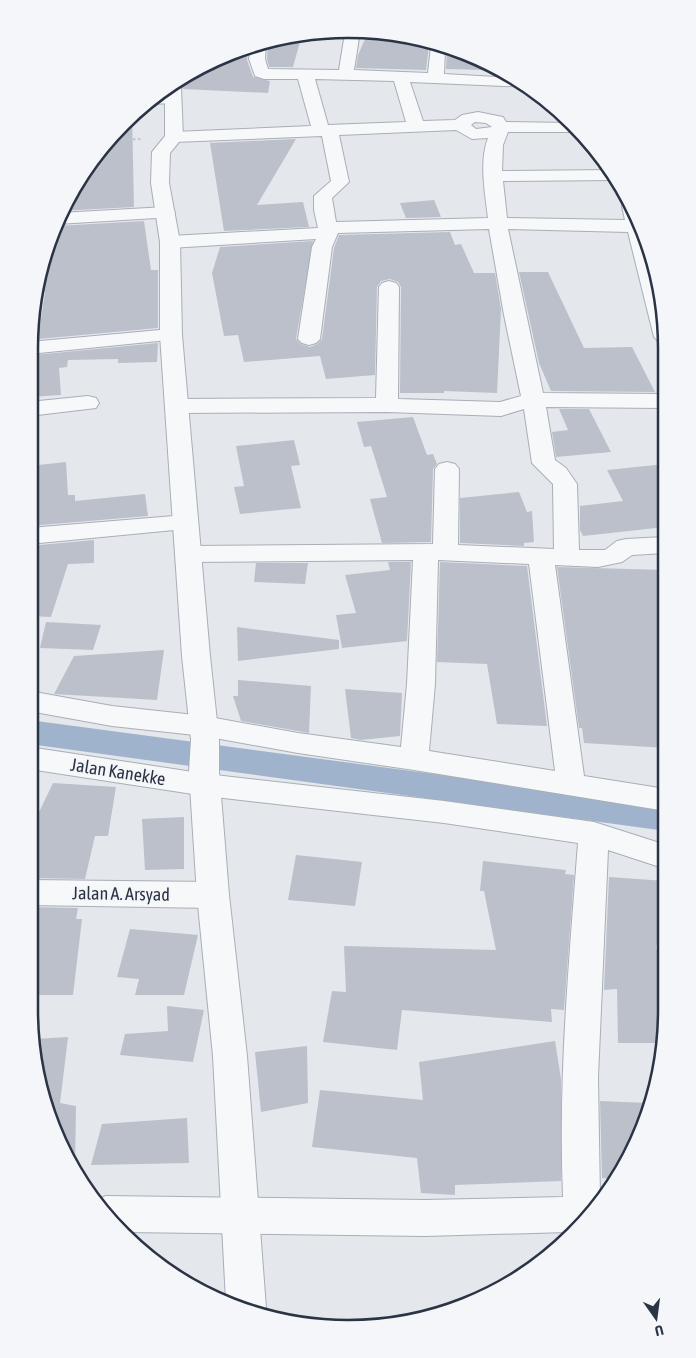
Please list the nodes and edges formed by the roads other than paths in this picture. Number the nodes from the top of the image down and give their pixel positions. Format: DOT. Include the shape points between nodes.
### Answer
graph roads {
  1 [pos="352,38"];
  2 [pos="258,51"];
  3 [pos="437,51"];
  4 [pos="305,73"];
  5 [pos="346,73"];
  6 [pos="400,76"];
  7 [pos="436,77"];
  8 [pos="468,82"];
  9 [pos="509,83"];
  10 [pos="173,93"];
  11 [pos="476,117"];
  12 [pos="460,125"];
  13 [pos="416,127"];
  14 [pos="568,128"];
  15 [pos="498,129"];
  16 [pos="325,130"];
  17 [pos="174,137"];
  18 [pos="606,175"];
  19 [pos="493,176"];
  20 [pos="166,213"];
  21 [pos="66,219"];
  22 [pos="496,223"];
  23 [pos="633,226"];
  24 [pos="329,230"];
  25 [pos="170,242"];
  26 [pos="641,246"];
  27 [pos="389,287"];
  28 [pos="654,297"];
  29 [pos="171,335"];
  30 [pos="309,339"];
  31 [pos="38,347"];
  32 [pos="532,400"];
  33 [pos="658,401"];
  34 [pos="88,403"];
  35 [pos="387,405"];
  36 [pos="177,406"];
  37 [pos="38,408"];
  38 [pos="447,469"];
  39 [pos="186,523"];
  40 [pos="38,535"];
  41 [pos="658,545"];
  42 [pos="436,552"];
  43 [pos="188,554"];
  44 [pos="554,557"];
  45 [pos="38,703"];
  46 [pos="205,756"];
  47 [pos="38,758"];
  48 [pos="414,759"];
  49 [pos="571,785"];
  50 [pos="658,799"];
  51 [pos="594,834"];
  52 [pos="658,854"];
  53 [pos="38,892"];
  54 [pos="213,895"];
  55 [pos="585,1210"];
  56 [pos="114,1214"];
  57 [pos="238,1217"];
  58 [pos="579,1217"];
  59 [pos="246,1303"];
  1 -- 5 [label="street"];
  2 -- 4 [label="street" via="261,72"];
  3 -- 7 [label="street"];
  4 -- 5 [label="street"];
  4 -- 16 [label="street"];
  5 -- 6 [label="street"];
  6 -- 7 [label="street"];
  6 -- 13 [label="street"];
  7 -- 8 [label="street"];
  8 -- 9 [label="street"];
  8 -- 11 [label="street"];
  10 -- 17 [label="street"];
  11 -- 12 [label="street"];
  11 -- 15 [label="street" via="497,121"];
  12 -- 13 [label="street"];
  12 -- 15 [label="street" via="472,134"];
  13 -- 16 [label="street"];
  14 -- 15 [label="street"];
  15 -- 19 [label="street" via="492,157"];
  16 -- 17 [label="street"];
  16 -- 24 [label="street" via="340,182 323,196"];
  17 -- 20 [label="street" via="161,152 159,165"];
  18 -- 19 [label="street"];
  19 -- 22 [label="street"];
  20 -- 21 [label="street"];
  20 -- 25 [label="street"];
  22 -- 23 [label="street"];
  22 -- 24 [label="street"];
  22 -- 32 [label="street"];
  24 -- 25 [label="street"];
  24 -- 30 [label="street" via="322,247"];
  25 -- 29 [label="street"];
  26 -- 28 [label="street"];
  27 -- 35 [label="street"];
  29 -- 31 [label="street"];
  29 -- 36 [label="street"];
  32 -- 33 [label="street"];
  32 -- 35 [label="street" via="501,409"];
  32 -- 44 [label="street" via="544,463 558,473 565,484"];
  34 -- 37 [label="street"];
  35 -- 36 [label="street"];
  36 -- 39 [label="street"];
  38 -- 42 [label="street"];
  39 -- 40 [label="street"];
  39 -- 43 [label="street"];
  41 -- 44 [label="street" via="626,547 608,558"];
  42 -- 43 [label="street"];
  42 -- 44 [label="street"];
  42 -- 48 [label="street"];
  43 -- 46 [label="street"];
  44 -- 49 [label="street"];
  45 -- 46 [label="street" via="112,716"];
  46 -- 47 [label="street, Jalan Kanekke"];
  46 -- 48 [label="street" via="298,743"];
  46 -- 51 [label="street" via="444,812"];
  46 -- 54 [label="street"];
  48 -- 49 [label="street"];
  49 -- 50 [label="street"];
  51 -- 52 [label="street"];
  51 -- 55 [label="street" via="580,1114"];
  53 -- 54 [label="street, Jalan A. Arsyad"];
  54 -- 57 [label="street" via="230,1056"];
  56 -- 57 [label="street"];
  57 -- 58 [label="street"];
  57 -- 59 [label="street"];
}
